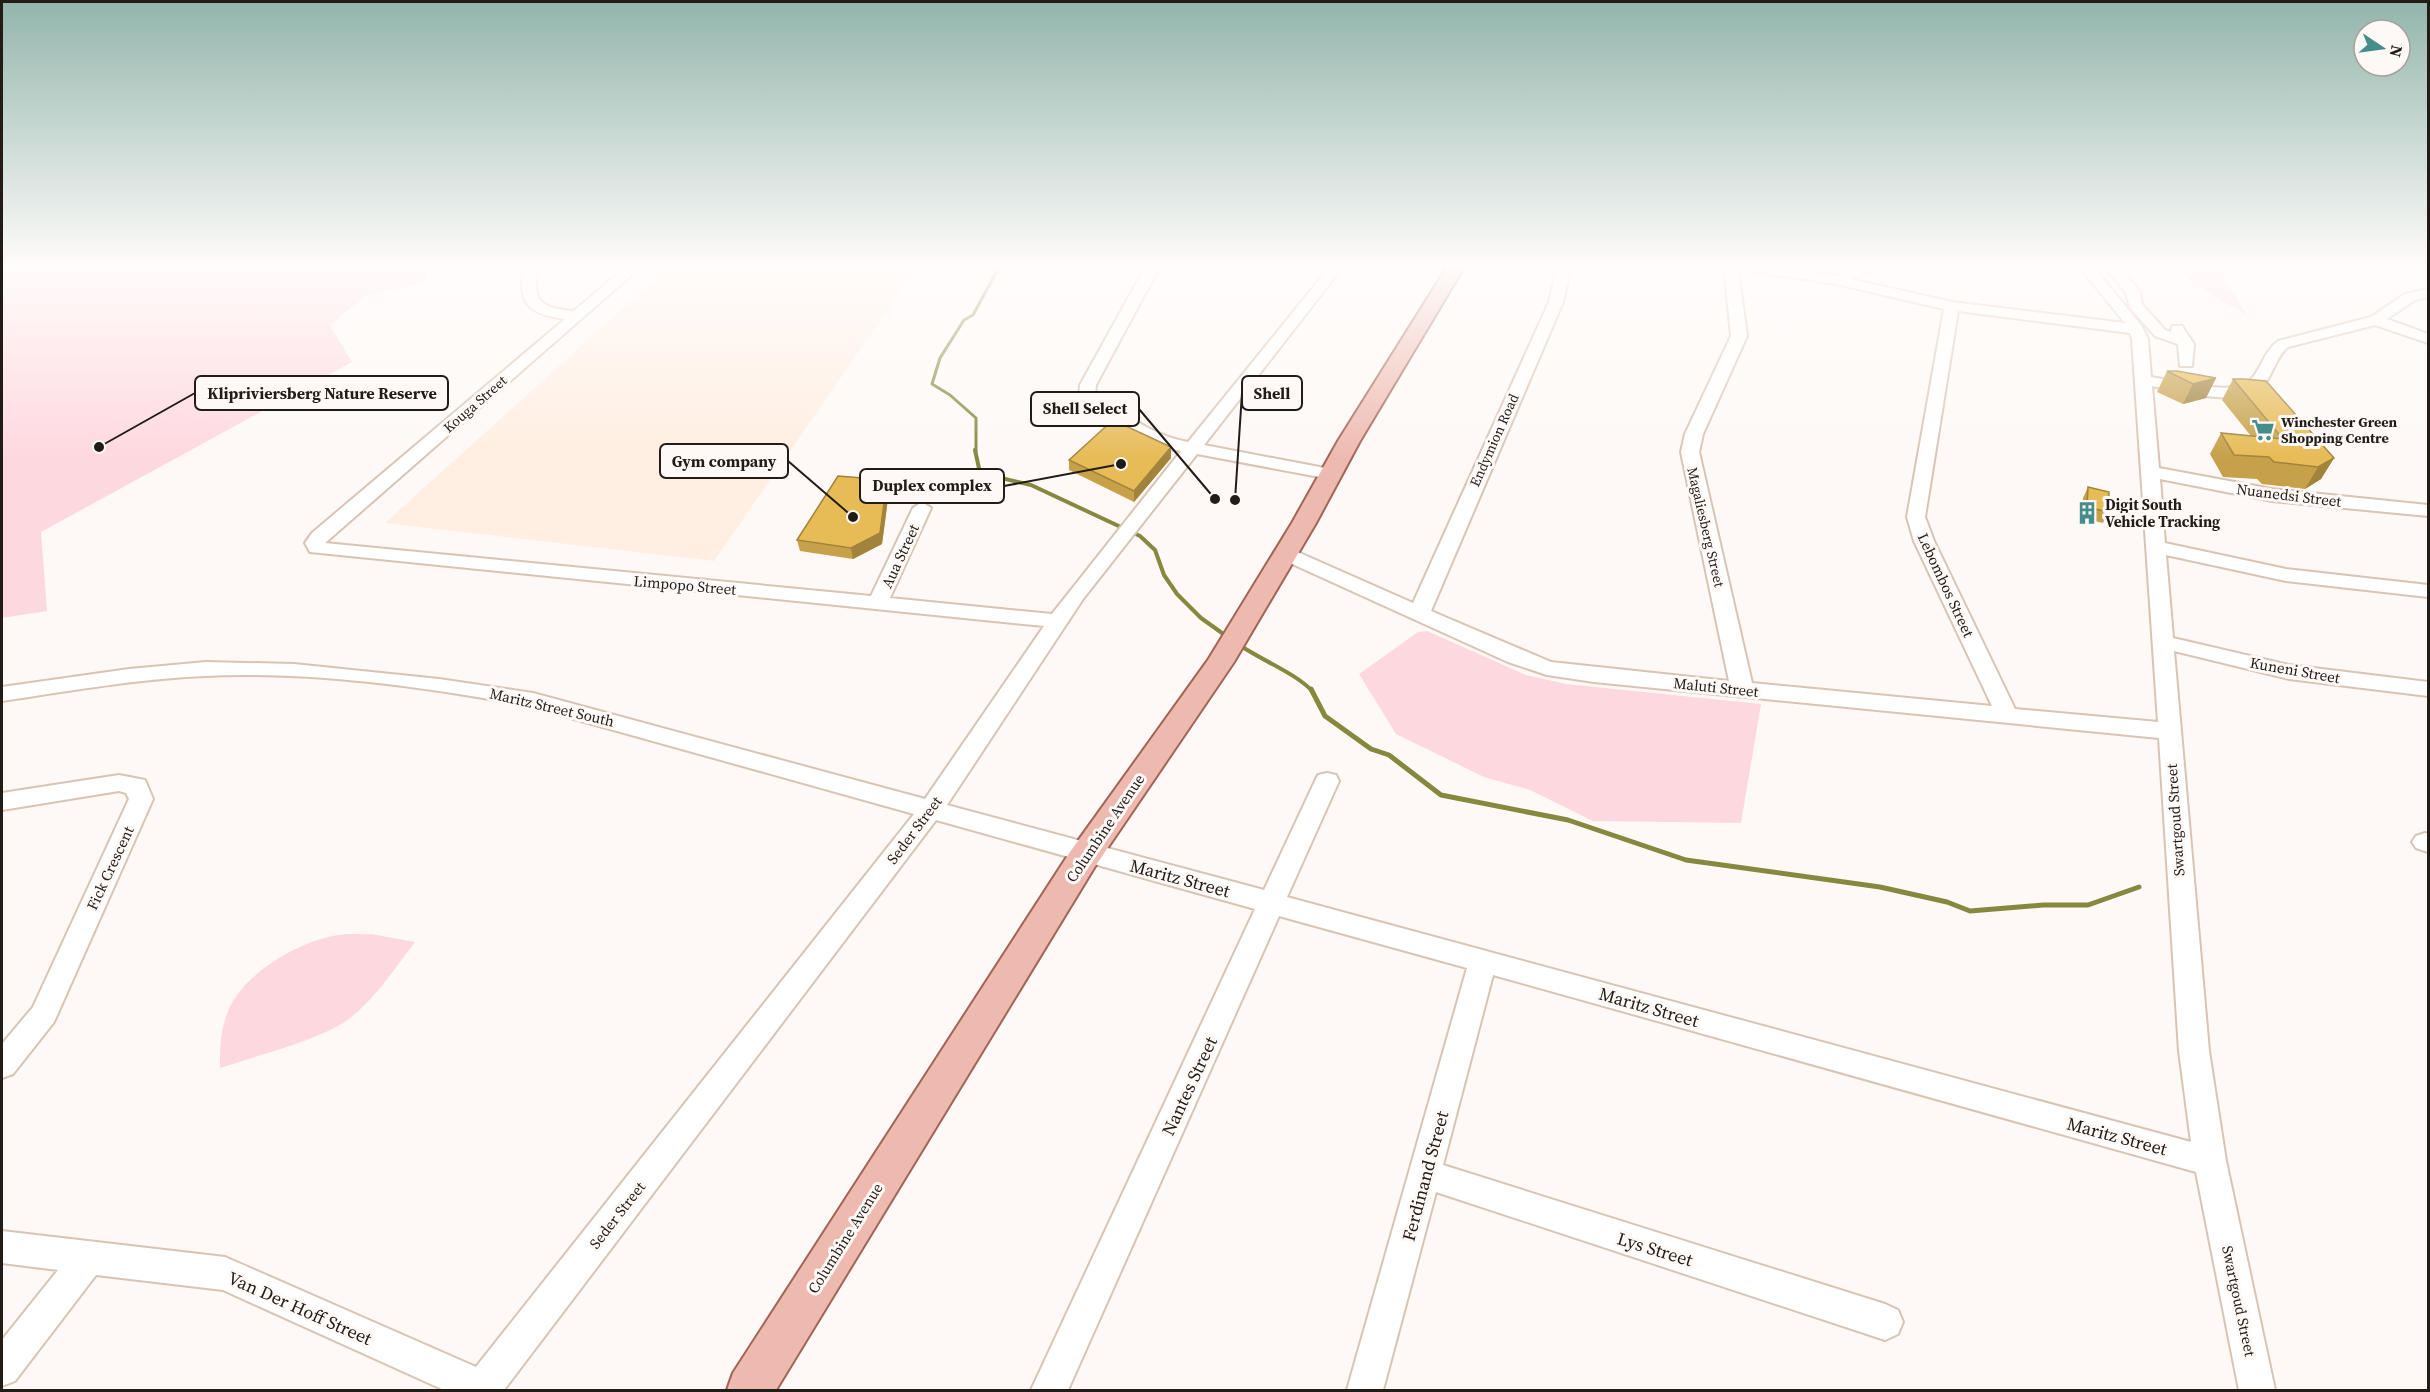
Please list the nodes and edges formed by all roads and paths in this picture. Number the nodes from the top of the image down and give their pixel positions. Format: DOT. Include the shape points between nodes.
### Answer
graph roads {
  1 [pos="562,329"];
  2 [pos="1119,329"];
  3 [pos="1287,329"];
  4 [pos="1418,329"];
  5 [pos="1544,329"];
  6 [pos="1738,329"];
  7 [pos="1948,329"];
  8 [pos="2136,329"];
  9 [pos="2157,329"];
  10 [pos="2177,329"];
  11 [pos="2341,329"];
  12 [pos="2401,329"];
  13 [pos="2428,339"];
  14 [pos="2185,341"];
  15 [pos="2186,363"];
  16 [pos="2143,380"];
  17 [pos="1192,449"];
  18 [pos="2151,472"];
  19 [pos="1330,474"];
  20 [pos="922,508"];
  21 [pos="2428,510"];
  22 [pos="315,545"];
  23 [pos="2156,547"];
  24 [pos="1286,554"];
  25 [pos="2428,591"];
  26 [pos="878,603"];
  27 [pos="1419,614"];
  28 [pos="1057,621"];
  29 [pos="2163,642"];
  30 [pos="2428,689"];
  31 [pos="1742,690"];
  32 [pos="2,694"];
  33 [pos="2007,715"];
  34 [pos="2169,731"];
  35 [pos="1327,781"];
  36 [pos="2,801"];
  37 [pos="932,808"];
  38 [pos="1088,852"];
  39 [pos="1272,903"];
  40 [pos="1484,961"];
  41 [pos="2,1065"];
  42 [pos="2210,1161"];
  43 [pos="1425,1174"];
  44 [pos="2,1246"];
  45 [pos="90,1256"];
  46 [pos="1885,1322"];
  47 [pos="2,1368"];
  48 [pos="481,1390"];
  49 [pos="750,1390"];
  50 [pos="1049,1390"];
  51 [pos="1365,1390"];
  52 [pos="2257,1390"];
  1 -- 22 [label="street, Kouga Street" via="319,537"];
  2 -- 17 [label="street" via="1086,394 1147,436"];
  3 -- 17 [label="street, Seder Street"];
  4 -- 19 [label="main road, Columbine Avenue"];
  5 -- 27 [label="street, Endymion Road"];
  6 -- 31 [label="street, Magaliesberg Street" via="1739,336 1694,434 1690,452"];
  7 -- 33 [label="street, Lebombos Street" via="1916,517"];
  8 -- 16 [label="street, Swartgoud Street"];
  9 -- 14 [label="street"];
  10 -- 14 [label="street"];
  11 -- 16 [label="street" via="2283,344 2275,350 2255,385 2246,390 2222,391"];
  12 -- 13 [label="street"];
  14 -- 15 [label="street"];
  16 -- 18 [label="street, Swartgoud Street"];
  17 -- 19 [label="street"];
  17 -- 28 [label="street, Seder Street"];
  18 -- 21 [label="street, Nuanedsi Street" via="2261,494"];
  18 -- 23 [label="street, Swartgoud Street"];
  19 -- 24 [label="main road, Columbine Avenue"];
  20 -- 26 [label="street, Aua Street"];
  22 -- 26 [label="street, Limpopo Street" via="319,549"];
  23 -- 25 [label="street" via="2286,575"];
  23 -- 29 [label="street, Swartgoud Street"];
  24 -- 27 [label="street, Maluti Street"];
  24 -- 38 [label="main road, Columbine Avenue" via="1214,670"];
  26 -- 28 [label="street, Limpopo Street"];
  27 -- 31 [label="street, Maluti Street" via="1547,668"];
  28 -- 37 [label="street, Seder Street"];
  29 -- 30 [label="street, Kuneni Street" via="2289,672"];
  29 -- 34 [label="street, Swartgoud Street"];
  31 -- 33 [label="street, Maluti Street"];
  32 -- 37 [label="street, Maritz Street South" via="128,676 231,669 314,672 459,688 580,711"];
  33 -- 34 [label="street, Maluti Street"];
  34 -- 42 [label="street, Swartgoud Street" via="2194,1051"];
  35 -- 39 [label="street, Nantes Street"];
  36 -- 41 [label="street, Fick Crescent" via="119,783 136,786 141,800 44,1014"];
  37 -- 38 [label="street, Maritz Street South"];
  37 -- 48 [label="street, Seder Street"];
  38 -- 39 [label="street, Maritz Street"];
  38 -- 49 [label="main road, Columbine Avenue"];
  39 -- 40 [label="street, Maritz Street"];
  39 -- 50 [label="street, Nantes Street"];
  40 -- 42 [label="street, Maritz Street"];
  40 -- 43 [label="street, Ferdinand Street"];
  42 -- 52 [label="street, Swartgoud Street"];
  43 -- 46 [label="street, Lys Street"];
  43 -- 51 [label="street, Ferdinand Street"];
  44 -- 45 [label="street, Van Der Hoff Street"];
  45 -- 47 [label="street"];
  45 -- 48 [label="street, Van Der Hoff Street" via="225,1274"];
}
